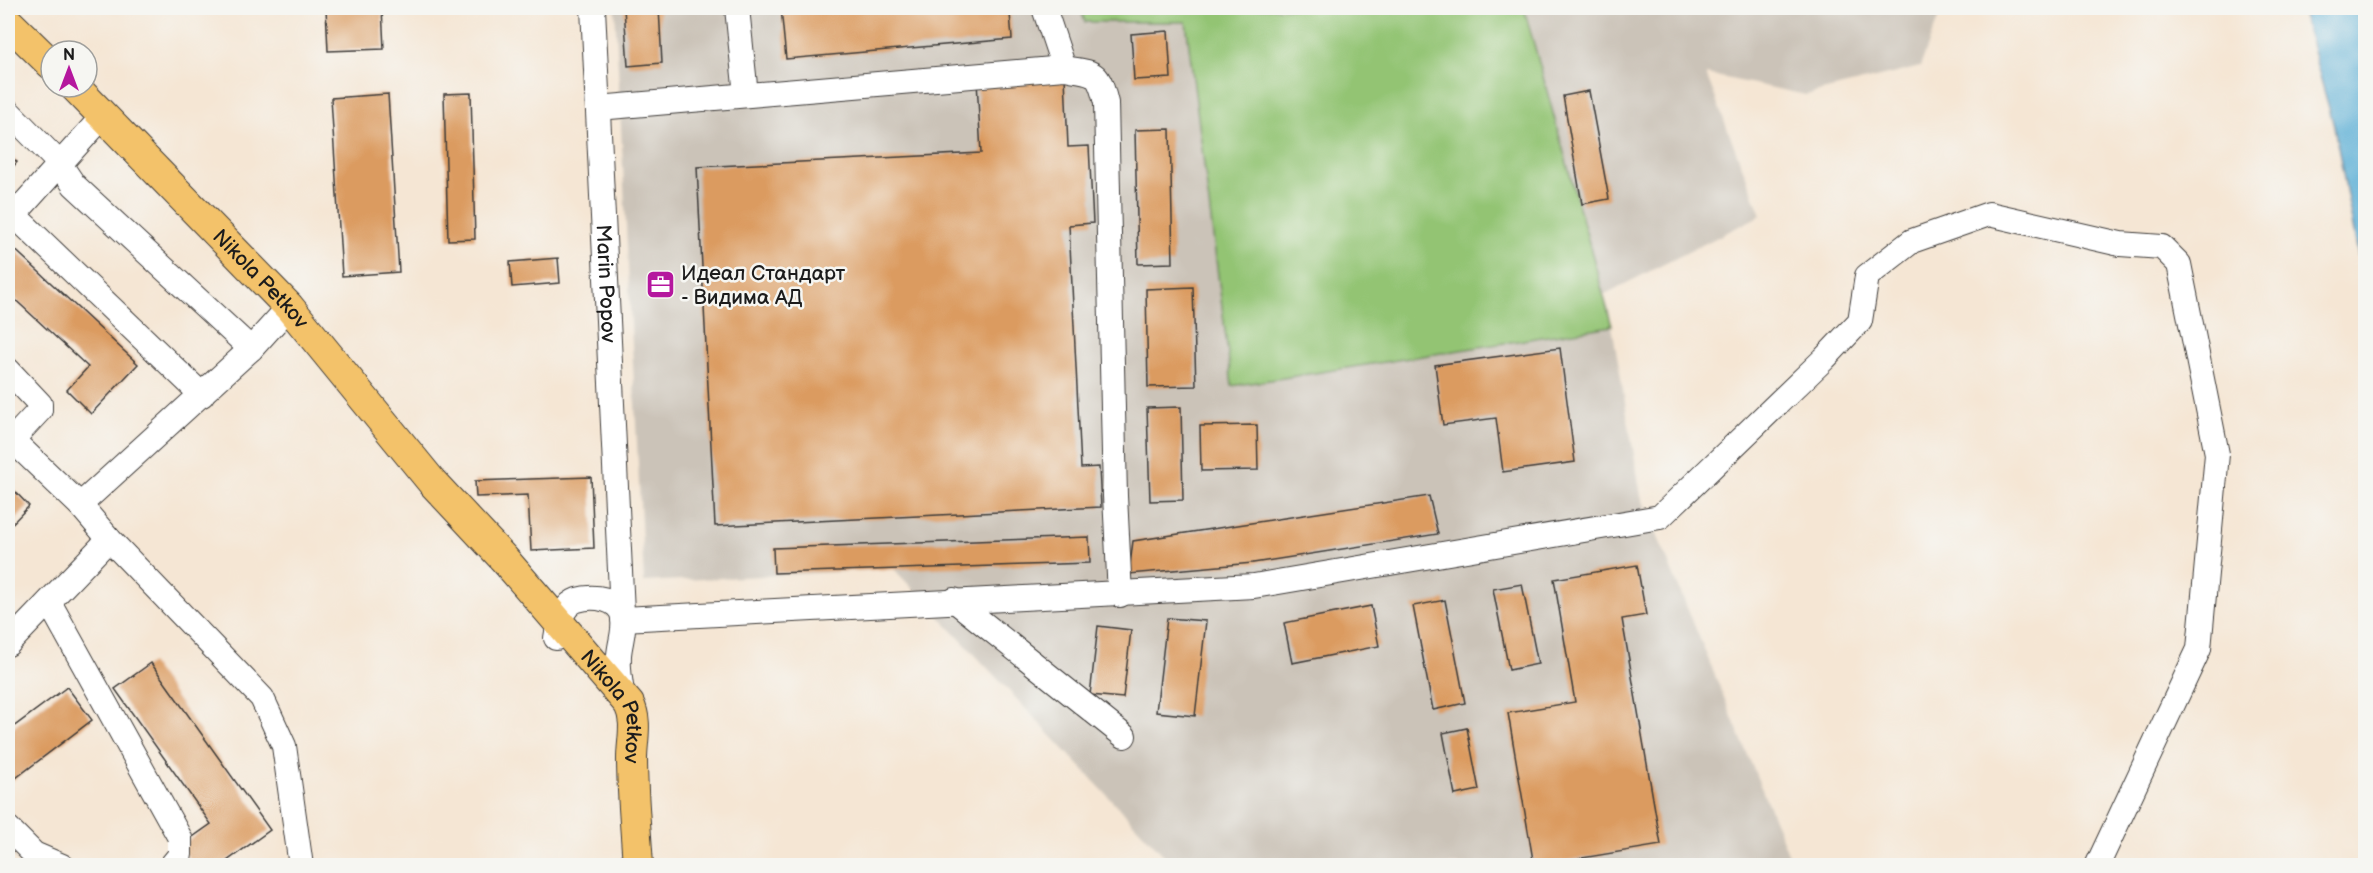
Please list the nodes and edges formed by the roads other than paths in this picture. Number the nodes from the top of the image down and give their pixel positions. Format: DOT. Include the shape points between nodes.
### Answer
graph roads {
  1 [pos="593,8"];
  2 [pos="737,8"];
  3 [pos="1044,8"];
  4 [pos="8,22"];
  5 [pos="39,52"];
  6 [pos="1064,68"];
  7 [pos="746,95"];
  8 [pos="87,99"];
  9 [pos="598,108"];
  10 [pos="8,111"];
  11 [pos="104,115"];
  12 [pos="58,164"];
  13 [pos="289,307"];
  14 [pos="251,349"];
  15 [pos="8,370"];
  16 [pos="202,394"];
  17 [pos="10,438"];
  18 [pos="80,505"];
  19 [pos="109,539"];
  20 [pos="619,560"];
  21 [pos="1120,594"];
  22 [pos="587,598"];
  23 [pos="954,600"];
  24 [pos="49,602"];
  25 [pos="623,616"];
  26 [pos="557,631"];
  27 [pos="8,644"];
  28 [pos="620,646"];
  29 [pos="583,662"];
  30 [pos="622,696"];
  31 [pos="1124,736"];
  32 [pos="632,758"];
  33 [pos="8,828"];
  34 [pos="62,866"];
  35 [pos="171,866"];
  36 [pos="301,866"];
  37 [pos="638,866"];
  38 [pos="2097,866"];
  1 -- 9 [label="street, Marin Popov"];
  2 -- 7 [label="street"];
  3 -- 6 [label="street"];
  4 -- 5 [label="main road"];
  6 -- 7 [label="street"];
  6 -- 21 [label="street" via="1093,73 1101,82 1106,103"];
  7 -- 9 [label="street"];
  8 -- 11 [label="main road, Nikola Petkov"];
  9 -- 20 [label="street, Marin Popov"];
  10 -- 12 [label="street"];
  11 -- 12 [label="street"];
  11 -- 13 [label="main road, Nikola Petkov"];
  12 -- 14 [label="street" via="74,185"];
  12 -- 16 [label="street" via="14,215"];
  13 -- 14 [label="street"];
  13 -- 26 [label="main road, Nikola Petkov" via="432,482 491,570"];
  14 -- 16 [label="street"];
  15 -- 17 [label="street" via="40,404 40,410"];
  16 -- 18 [label="street"];
  17 -- 18 [label="street"];
  18 -- 19 [label="street"];
  19 -- 24 [label="street"];
  19 -- 36 [label="street" via="262,698 284,746"];
  20 -- 22 [label="street"];
  20 -- 25 [label="street, Marin Popov"];
  21 -- 23 [label="street"];
  21 -- 38 [label="street" via="1254,586 1660,517 1860,321 1867,276 1912,241 1989,214 2120,244 2162,247 2180,264 2217,454 2199,649"];
  22 -- 25 [label="street" via="607,600"];
  22 -- 26 [label="street" via="567,607"];
  23 -- 25 [label="street"];
  23 -- 31 [label="street"];
  24 -- 27 [label="street"];
  24 -- 35 [label="street" via="180,838 180,855"];
  25 -- 28 [label="street"];
  26 -- 29 [label="main road, Nikola Petkov"];
  28 -- 29 [label="street"];
  28 -- 30 [label="street"];
  29 -- 30 [label="main road, Nikola Petkov"];
  29 -- 32 [label="main road, Nikola Petkov" via="619,720"];
  30 -- 32 [label="main road, Nikola Petkov" via="634,714"];
  32 -- 37 [label="main road"];
  33 -- 34 [label="street" via="34,854"];
}
